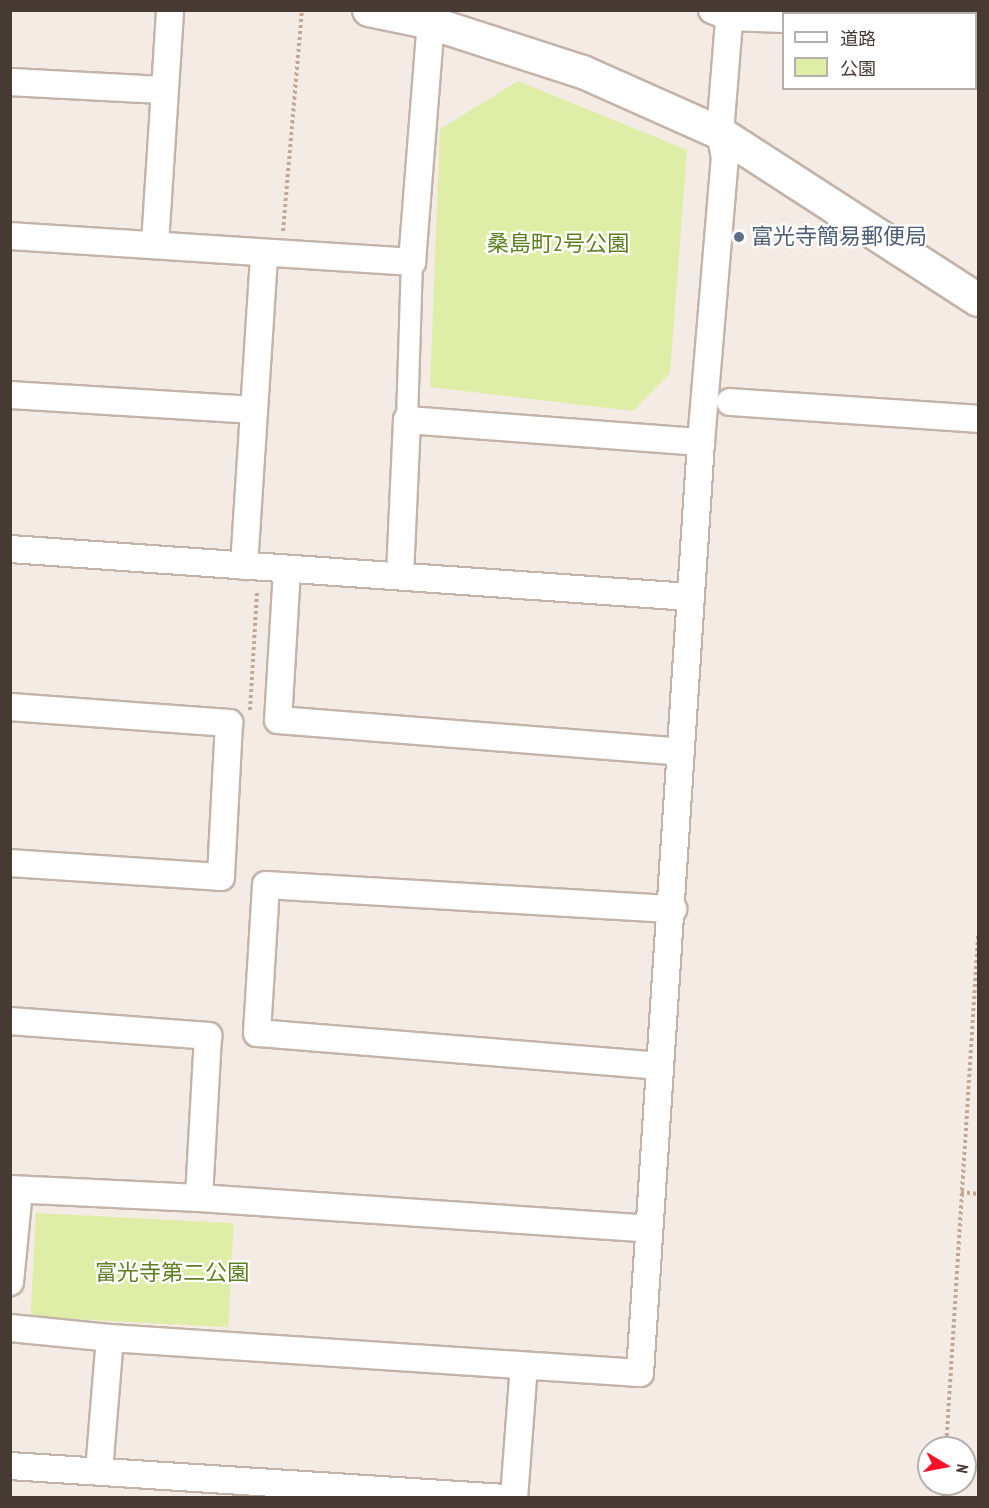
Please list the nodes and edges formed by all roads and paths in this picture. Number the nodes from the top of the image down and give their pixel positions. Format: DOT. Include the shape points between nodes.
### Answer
graph roads {
  1 [pos="170,10"];
  2 [pos="302,10"];
  3 [pos="369,10"];
  4 [pos="724,13"];
  5 [pos="782,19"];
  6 [pos="431,24"];
  7 [pos="10,82"];
  8 [pos="164,90"];
  9 [pos="720,133"];
  10 [pos="10,236"];
  11 [pos="155,244"];
  12 [pos="272,255"];
  13 [pos="412,262"];
  14 [pos="978,300"];
  15 [pos="10,395"];
  16 [pos="730,402"];
  17 [pos="254,410"];
  18 [pos="978,419"];
  19 [pos="407,420"];
  20 [pos="701,442"];
  21 [pos="10,549"];
  22 [pos="244,566"];
  23 [pos="286,570"];
  24 [pos="400,575"];
  25 [pos="690,597"];
  26 [pos="10,707"];
  27 [pos="681,752"];
  28 [pos="10,863"];
  29 [pos="673,909"];
  30 [pos="978,936"];
  31 [pos="10,1021"];
  32 [pos="660,1066"];
  33 [pos="15,1190"];
  34 [pos="961,1192"];
  35 [pos="978,1194"];
  36 [pos="199,1197"];
  37 [pos="648,1229"];
  38 [pos="10,1282"];
  39 [pos="10,1328"];
  40 [pos="110,1338"];
  41 [pos="524,1366"];
  42 [pos="947,1436"];
  43 [pos="10,1466"];
  44 [pos="99,1471"];
  45 [pos="506,1497"];
  46 [pos="514,1497"];
  1 -- 8 [label="street"];
  2 -- 12 [label="path"];
  3 -- 6 [label="street"];
  4 -- 5 [label="street"];
  4 -- 9 [label="street"];
  6 -- 9 [label="street" via="583,72"];
  6 -- 13 [label="street"];
  7 -- 8 [label="street"];
  8 -- 11 [label="street"];
  9 -- 14 [label="street"];
  9 -- 20 [label="street" via="725,158"];
  10 -- 11 [label="street"];
  11 -- 12 [label="street"];
  12 -- 13 [label="street"];
  12 -- 17 [label="street"];
  13 -- 19 [label="street"];
  15 -- 17 [label="street"];
  16 -- 18 [label="street"];
  17 -- 22 [label="street"];
  19 -- 20 [label="street"];
  19 -- 24 [label="street"];
  20 -- 25 [label="street"];
  21 -- 22 [label="street"];
  22 -- 23 [label="street"];
  23 -- 24 [label="street"];
  23 -- 27 [label="street" via="278,720"];
  24 -- 25 [label="street"];
  25 -- 27 [label="street"];
  26 -- 28 [label="street" via="229,723 221,877"];
  27 -- 29 [label="street"];
  29 -- 32 [label="street"];
  29 -- 32 [label="street" via="266,885 257,1033"];
  30 -- 34 [label="path"];
  31 -- 36 [label="street" via="208,1036"];
  32 -- 37 [label="street"];
  33 -- 36 [label="street"];
  33 -- 38 [label="street"];
  34 -- 35 [label="path"];
  34 -- 42 [label="path"];
  36 -- 37 [label="street"];
  37 -- 41 [label="street" via="640,1373"];
  39 -- 40 [label="street"];
  40 -- 41 [label="street"];
  40 -- 44 [label="street"];
  41 -- 46 [label="street"];
  43 -- 44 [label="street"];
  44 -- 45 [label="street"];
}
